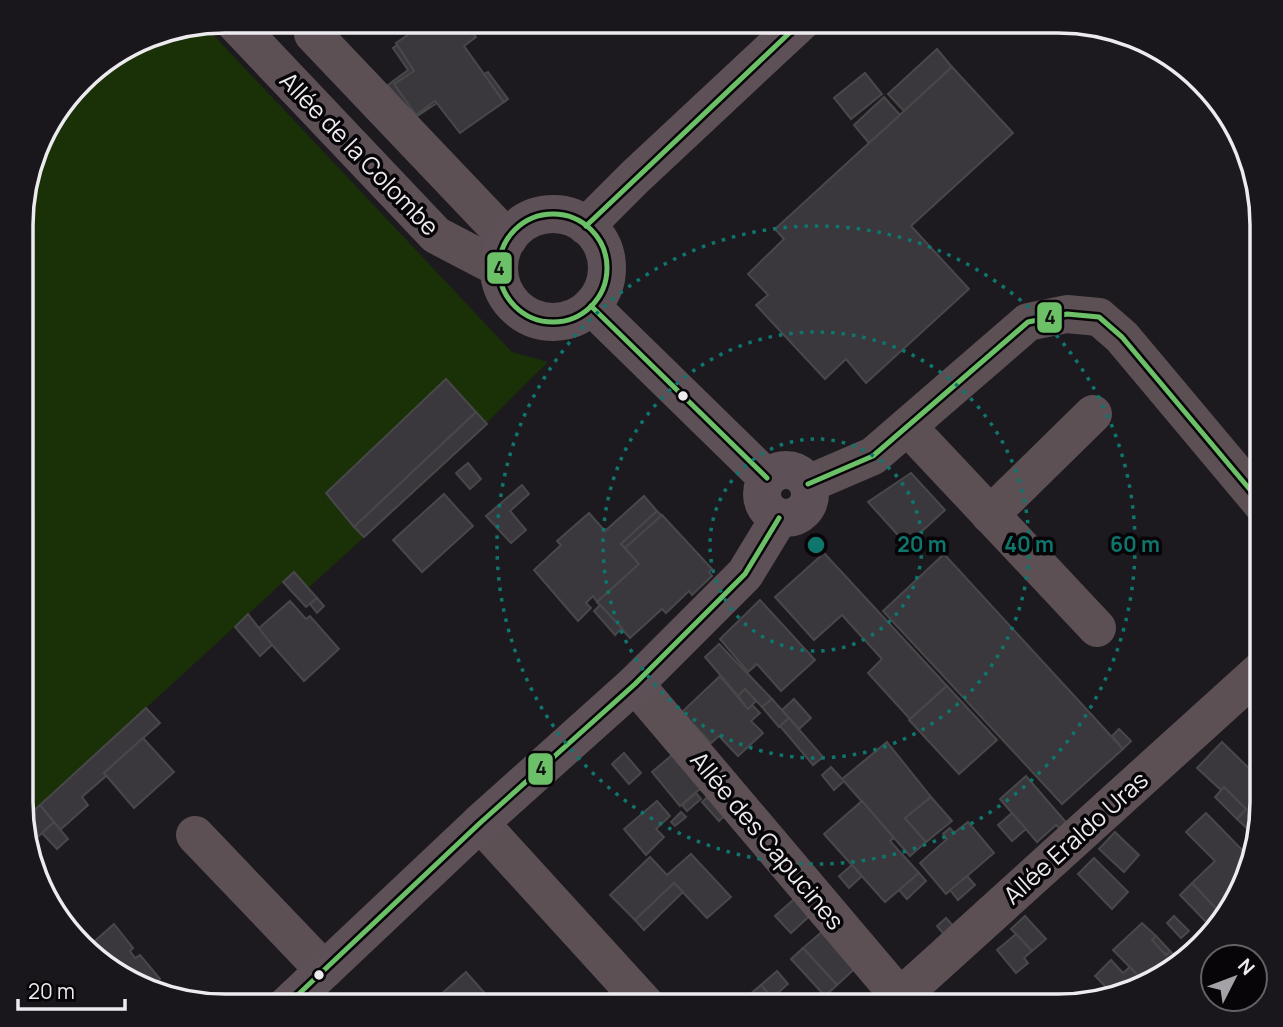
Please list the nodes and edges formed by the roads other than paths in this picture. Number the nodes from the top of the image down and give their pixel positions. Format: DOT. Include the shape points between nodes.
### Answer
graph roads {
  1 [pos="244,33"];
  2 [pos="314,33"];
  3 [pos="788,34"];
  4 [pos="586,226"];
  5 [pos="503,253"];
  6 [pos="591,306"];
  7 [pos="1093,414"];
  8 [pos="908,427"];
  9 [pos="767,478"];
  10 [pos="808,484"];
  11 [pos="1250,485"];
  12 [pos="990,515"];
  13 [pos="779,518"];
  14 [pos="1097,628"];
  15 [pos="1249,681"];
  16 [pos="635,684"];
  17 [pos="480,823"];
  18 [pos="195,835"];
  19 [pos="324,970"];
  20 [pos="300,993"];
  21 [pos="637,994"];
  22 [pos="889,994"];
  23 [pos="903,994"];
  1 -- 5 [label="street, Allée de la Colombe" via="436,235"];
  2 -- 5 [label="street"];
  3 -- 4 [label="main road"];
  4 -- 5 [label="main road" via="571,217 535,217 519,225"];
  4 -- 6 [label="main road" via="599,239 606,256 604,283"];
  5 -- 6 [label="main road" via="502,286 524,314 559,322 577,317"];
  6 -- 9 [label="main road"];
  7 -- 12 [label="street"];
  8 -- 10 [label="street" via="873,456"];
  8 -- 11 [label="street" via="1028,322 1067,314 1099,317 1209,425"];
  8 -- 12 [label="street"];
  9 -- 10 [label="main road" via="789,470"];
  9 -- 13 [label="main road" via="762,501"];
  10 -- 13 [label="main road" via="810,495 800,514"];
  12 -- 14 [label="street"];
  13 -- 16 [label="main road" via="745,574"];
  15 -- 23 [label="street, Allée Eraldo Uras"];
  16 -- 17 [label="main road"];
  16 -- 22 [label="street, Allée des Capucines"];
  17 -- 19 [label="main road"];
  17 -- 21 [label="street"];
  18 -- 19 [label="street"];
  19 -- 20 [label="main road"];
}
